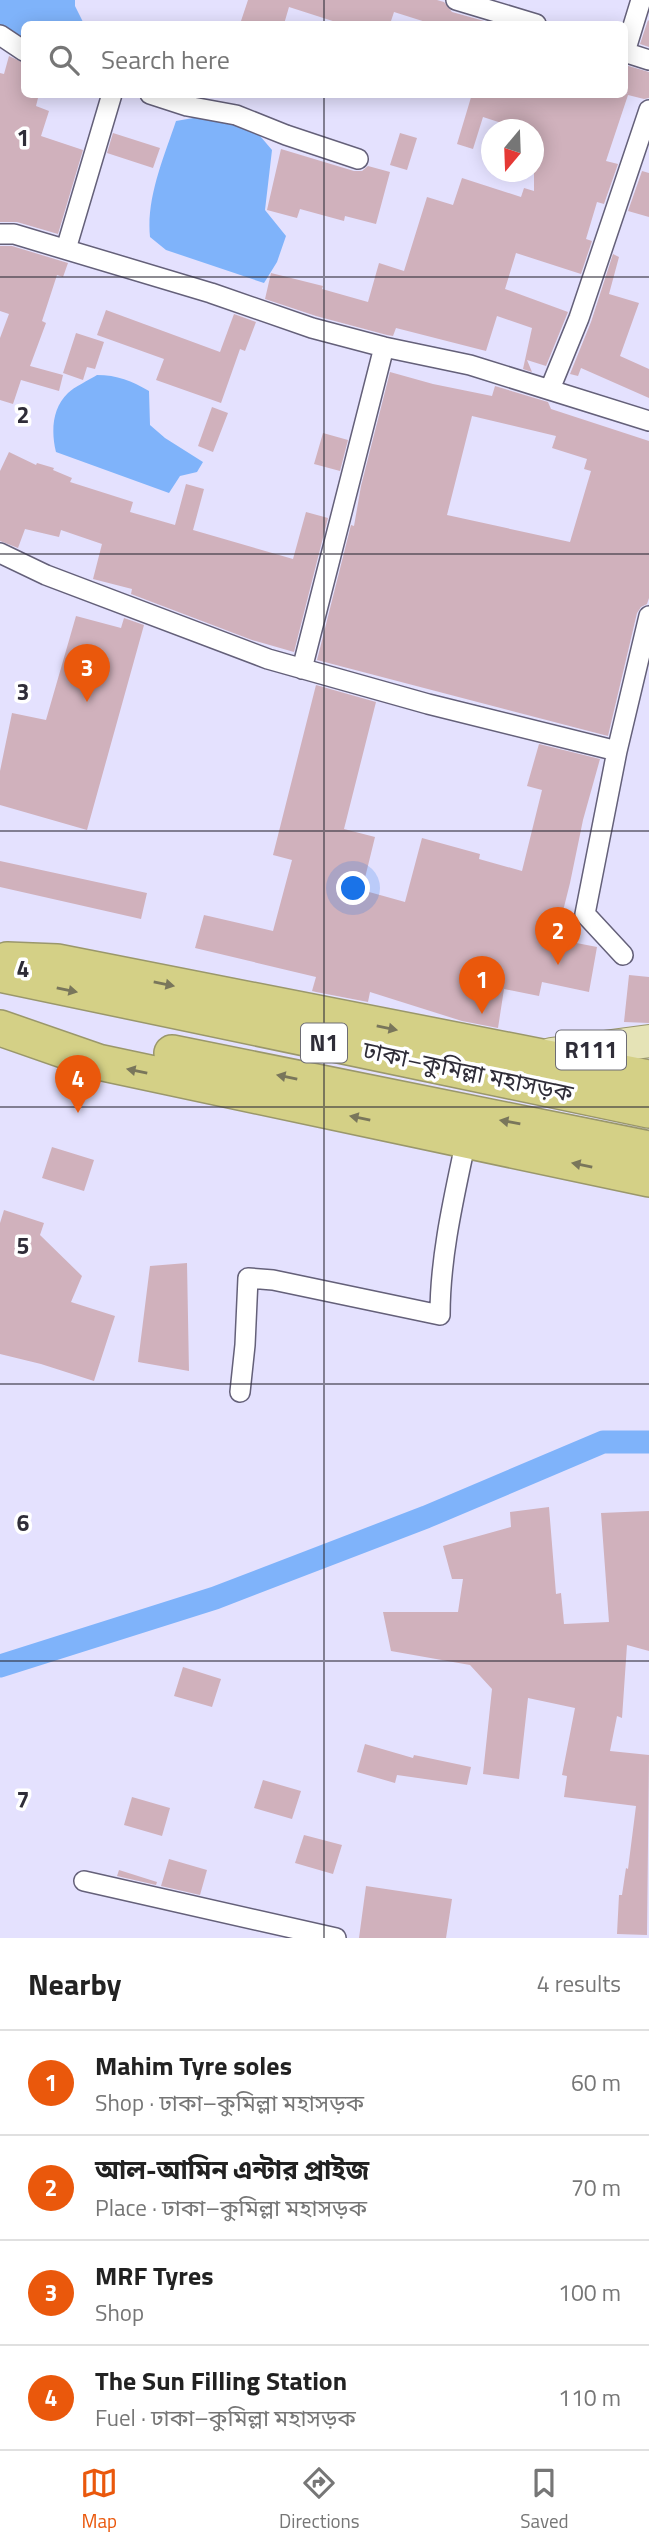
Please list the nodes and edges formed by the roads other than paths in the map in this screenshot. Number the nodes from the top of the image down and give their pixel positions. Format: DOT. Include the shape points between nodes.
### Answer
graph roads {
  1 [pos="456,0"];
  2 [pos="641,0"];
  3 [pos="526,21"];
  4 [pos="0,35"];
  5 [pos="628,42"];
  6 [pos="21,49"];
  7 [pos="628,53"];
  8 [pos="649,60"];
  9 [pos="111,98"];
  10 [pos="162,98"];
  11 [pos="649,110"];
  12 [pos="358,159"];
  13 [pos="629,166"];
  14 [pos="649,172"];
  15 [pos="0,234"];
  16 [pos="66,249"];
  17 [pos="384,347"];
  18 [pos="550,388"];
  19 [pos="649,421"];
  20 [pos="0,553"];
  21 [pos="649,616"];
  22 [pos="302,669"];
  23 [pos="617,751"];
  24 [pos="623,955"];
  25 [pos="0,959"];
  26 [pos="0,974"];
  27 [pos="0,1019"];
  28 [pos="0,1028"];
  29 [pos="649,1041"];
  30 [pos="532,1056"];
  31 [pos="649,1079"];
  32 [pos="649,1110"];
  33 [pos="467,1140"];
  34 [pos="649,1149"];
  35 [pos="649,1179"];
  36 [pos="240,1392"];
  37 [pos="83,1881"];
  38 [pos="336,1938"];
  1 -- 3 [label="street"];
  2 -- 5 [label="street"];
  4 -- 6 [label="street"];
  7 -- 8 [label="street"];
  9 -- 16 [label="street"];
  10 -- 12 [label="street" via="236,114"];
  11 -- 13 [label="street"];
  13 -- 14 [label="street"];
  13 -- 18 [label="street" via="579,318"];
  15 -- 16 [label="street"];
  16 -- 17 [label="street"];
  17 -- 18 [label="street"];
  17 -- 22 [label="street"];
  18 -- 19 [label="street"];
  20 -- 22 [label="street" via="46,576"];
  21 -- 23 [label="street"];
  22 -- 23 [label="street"];
  23 -- 24 [label="street" via="585,914"];
  25 -- 30 [label="highway, one-way" via="57,962"];
  26 -- 32 [label="highway, ঢাকা–কুমিল্লা মহাসড়ক / N1, one-way"];
  34 -- 27 [label="highway, ঢাকা–কুমিল্লা মহাসড়ক / N1, one-way"];
  33 -- 28 [label="highway, one-way" via="98,1062"];
  29 -- 30 [label="main road, R111"];
  30 -- 31 [label="highway"];
  35 -- 33 [label="highway, one-way"];
  33 -- 36 [label="street" via="452,1206 440,1315 248,1278"];
  37 -- 38 [label="street"];
}
